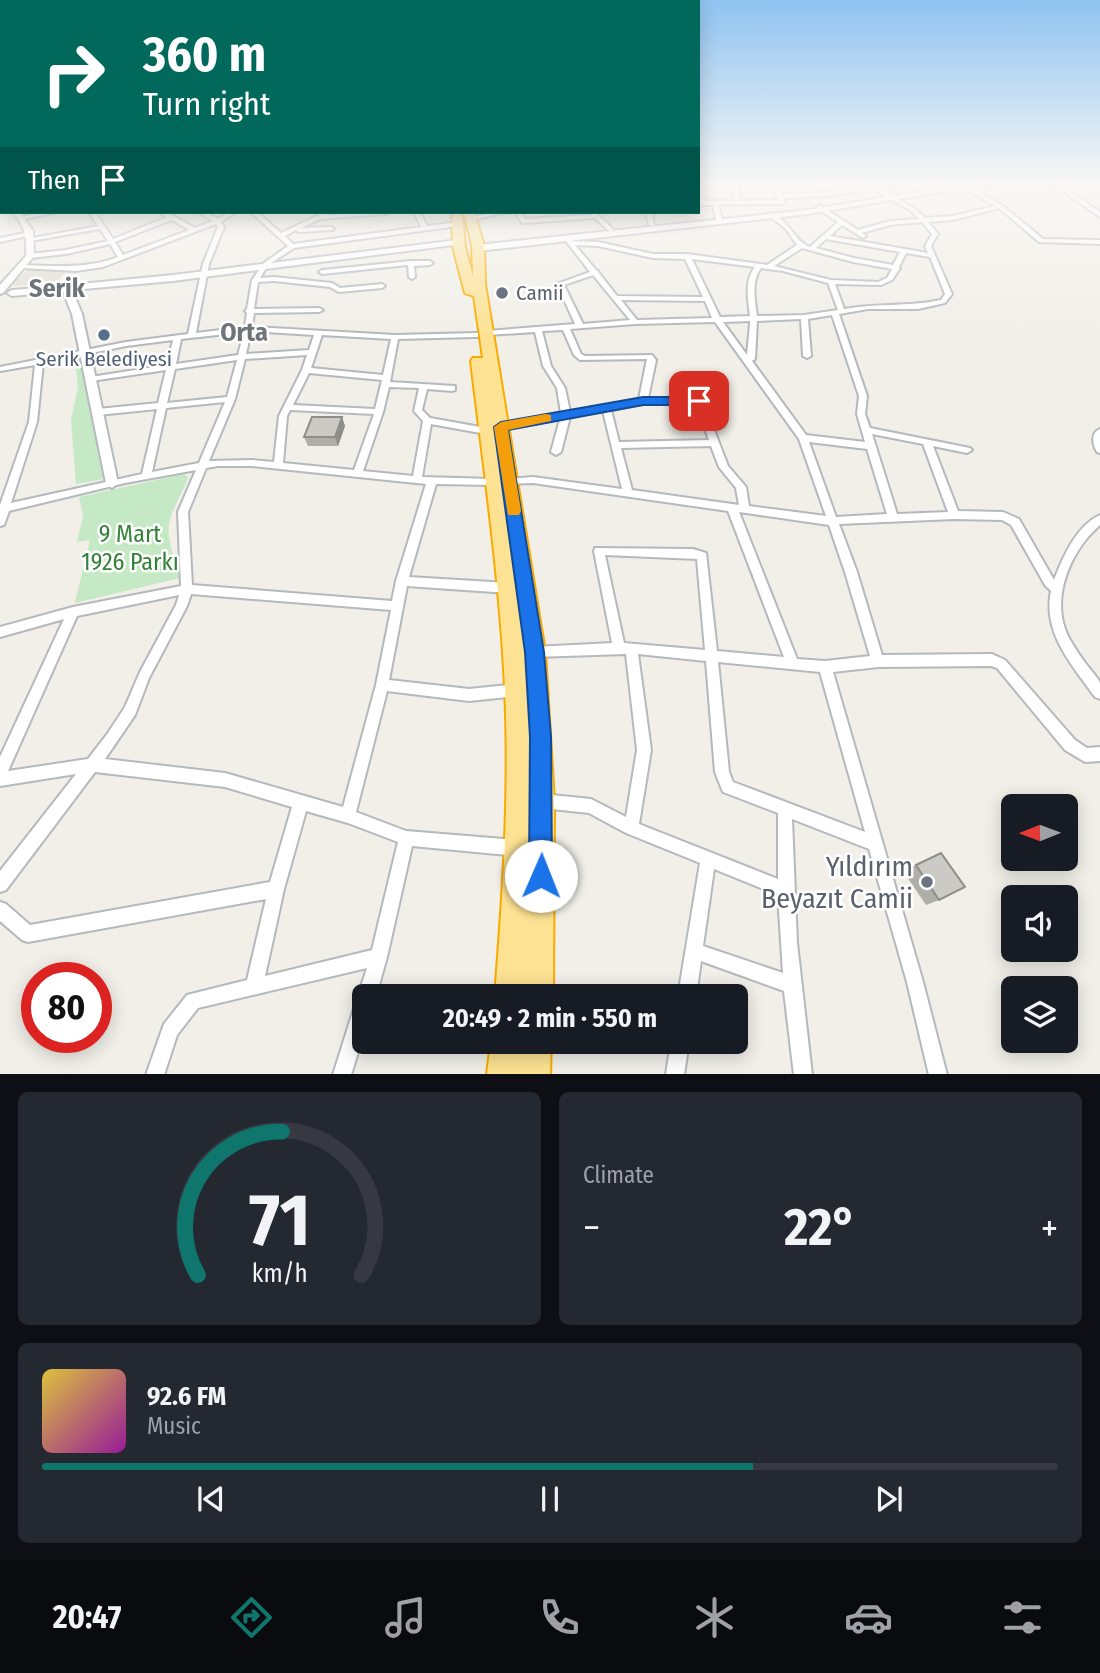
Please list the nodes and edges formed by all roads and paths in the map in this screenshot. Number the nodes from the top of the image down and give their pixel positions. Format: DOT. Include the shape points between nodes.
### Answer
graph roads {
  1 [pos="47,234"];
  2 [pos="107,234"];
  3 [pos="132,234"];
  4 [pos="183,234"];
  5 [pos="219,234"];
  6 [pos="372,234"];
  7 [pos="448,234"];
  8 [pos="453,234"];
  9 [pos="466,234"];
  10 [pos="502,234"];
  11 [pos="617,234"];
  12 [pos="792,234"];
  13 [pos="828,234"];
  14 [pos="861,234"];
  15 [pos="936,234"];
  16 [pos="1033,234"];
  17 [pos="282,235"];
  18 [pos="30,236"];
  19 [pos="825,237"];
  20 [pos="0,240"];
  21 [pos="569,240"];
  22 [pos="113,242"];
  23 [pos="1100,242"];
  24 [pos="863,244"];
  25 [pos="292,246"];
  26 [pos="801,246"];
  27 [pos="811,248"];
  28 [pos="903,252"];
  29 [pos="30,256"];
  30 [pos="687,256"];
  31 [pos="933,256"];
  32 [pos="122,258"];
  33 [pos="342,260"];
  34 [pos="430,262"];
  35 [pos="411,264"];
  36 [pos="264,266"];
  37 [pos="759,266"];
  38 [pos="23,267"];
  39 [pos="768,267"];
  40 [pos="897,268"];
  41 [pos="339,270"];
  42 [pos="322,272"];
  43 [pos="596,272"];
  44 [pos="204,275"];
  45 [pos="412,277"];
  46 [pos="254,281"];
  47 [pos="831,282"];
  48 [pos="332,285"];
  49 [pos="66,286"];
  50 [pos="382,286"];
  51 [pos="4,295"];
  52 [pos="616,298"];
  53 [pos="706,299"];
  54 [pos="319,310"];
  55 [pos="249,311"];
  56 [pos="838,312"];
  57 [pos="804,317"];
  58 [pos="753,318"];
  59 [pos="719,320"];
  60 [pos="635,322"];
  61 [pos="580,326"];
  62 [pos="566,327"];
  63 [pos="248,330"];
  64 [pos="538,330"];
  65 [pos="319,332"];
  66 [pos="481,334"];
  67 [pos="192,335"];
  68 [pos="178,337"];
  69 [pos="395,337"];
  70 [pos="86,351"];
  71 [pos="312,352"];
  72 [pos="807,356"];
  73 [pos="241,357"];
  74 [pos="39,361"];
  75 [pos="747,361"];
  76 [pos="172,368"];
  77 [pos="0,369"];
  78 [pos="306,370"];
  79 [pos="91,379"];
  80 [pos="387,381"];
  81 [pos="423,388"];
  82 [pos="452,388"];
  83 [pos="231,399"];
  84 [pos="643,401"];
  85 [pos="164,405"];
  86 [pos="288,407"];
  87 [pos="606,407"];
  88 [pos="98,412"];
  89 [pos="379,412"];
  90 [pos="566,414"];
  91 [pos="427,420"];
  92 [pos="494,429"];
  93 [pos="865,430"];
  94 [pos="1100,432"];
  95 [pos="803,438"];
  96 [pos="713,443"];
  97 [pos="927,443"];
  98 [pos="617,445"];
  99 [pos="870,446"];
  100 [pos="967,450"];
  101 [pos="1100,450"];
  102 [pos="556,452"];
  103 [pos="204,465"];
  104 [pos="278,466"];
  105 [pos="357,474"];
  106 [pos="146,476"];
  107 [pos="417,480"];
  108 [pos="432,481"];
  109 [pos="501,482"];
  110 [pos="112,483"];
  111 [pos="628,494"];
  112 [pos="2,508"];
  113 [pos="738,508"];
  114 [pos="954,514"];
  115 [pos="892,518"];
  116 [pos="1100,519"];
  117 [pos="831,521"];
  118 [pos="0,522"];
  119 [pos="402,581"];
  120 [pos="508,588"];
  121 [pos="187,589"];
  122 [pos="1058,591"];
  123 [pos="397,606"];
  124 [pos="73,612"];
  125 [pos="0,632"];
  126 [pos="625,648"];
  127 [pos="534,652"];
  128 [pos="712,654"];
  129 [pos="792,662"];
  130 [pos="878,662"];
  131 [pos="825,667"];
  132 [pos="382,685"];
  133 [pos="517,690"];
  134 [pos="1100,693"];
  135 [pos="1100,754"];
  136 [pos="93,765"];
  137 [pos="0,773"];
  138 [pos="0,779"];
  139 [pos="541,801"];
  140 [pos="301,802"];
  141 [pos="785,811"];
  142 [pos="348,816"];
  143 [pos="631,828"];
  144 [pos="406,838"];
  145 [pos="874,843"];
  146 [pos="517,848"];
  147 [pos="708,860"];
  148 [pos="0,884"];
  149 [pos="276,889"];
  150 [pos="784,889"];
  151 [pos="0,910"];
  152 [pos="695,951"];
  153 [pos="379,957"];
  154 [pos="371,984"];
  155 [pos="511,984"];
  156 [pos="537,984"];
  157 [pos="689,984"];
  158 [pos="789,984"];
  159 [pos="254,985"];
  160 [pos="352,1043"];
  161 [pos="506,1054"];
  162 [pos="534,1054"];
  163 [pos="678,1054"];
  164 [pos="155,1074"];
  165 [pos="342,1074"];
  166 [pos="503,1074"];
  167 [pos="533,1074"];
  168 [pos="675,1074"];
  169 [pos="803,1074"];
  170 [pos="938,1074"];
  1 -- 18 [label="street"];
  2 -- 22 [label="street"];
  3 -- 22 [label="street"];
  4 -- 32 [label="street"];
  5 -- 44 [label="street"];
  6 -- 25 [label="street"];
  7 -- 36 [label="main road"];
  8 -- 33 [label="main road"];
  9 -- 66 [label="highway" via="470,285"];
  10 -- 21 [label="main road"];
  11 -- 21 [label="main road"];
  12 -- 26 [label="street"];
  13 -- 19 [label="street"];
  14 -- 24 [label="street" via="866,238"];
  15 -- 31 [label="street" via="928,246"];
  16 -- 23 [label="street" via="1041,241"];
  17 -- 25 [label="street"];
  18 -- 20 [label="street"];
  18 -- 29 [label="main road"];
  19 -- 24 [label="street"];
  19 -- 27 [label="street"];
  21 -- 30 [label="street" via="653,256"];
  21 -- 43 [label="street"];
  22 -- 29 [label="street"];
  22 -- 32 [label="street"];
  24 -- 28 [label="street"];
  25 -- 36 [label="street"];
  26 -- 27 [label="street"];
  26 -- 39 [label="street"];
  27 -- 40 [label="street"];
  28 -- 31 [label="street"];
  28 -- 40 [label="street"];
  29 -- 38 [label="main road"];
  30 -- 37 [label="street"];
  30 -- 53 [label="street"];
  31 -- 56 [label="street" via="949,294 946,300 918,307 875,306"];
  32 -- 38 [label="street" via="76,269"];
  33 -- 36 [label="main road"];
  33 -- 41 [label="street"];
  34 -- 35 [label="street"];
  35 -- 41 [label="street"];
  35 -- 45 [label="street"];
  36 -- 44 [label="main road"];
  36 -- 46 [label="street"];
  37 -- 39 [label="street"];
  37 -- 58 [label="street" via="752,277"];
  38 -- 51 [label="main road"];
  39 -- 47 [label="street"];
  40 -- 47 [label="street" via="884,283"];
  41 -- 42 [label="street"];
  41 -- 48 [label="street"];
  43 -- 52 [label="street"];
  43 -- 61 [label="street" via="560,284"];
  44 -- 49 [label="main road"];
  44 -- 67 [label="street"];
  46 -- 48 [label="street"];
  46 -- 55 [label="street"];
  47 -- 56 [label="street"];
  48 -- 50 [label="street" via="339,289"];
  49 -- 51 [label="main road"];
  49 -- 70 [label="main road"];
  52 -- 53 [label="street"];
  52 -- 60 [label="street"];
  53 -- 59 [label="street"];
  54 -- 55 [label="street"];
  55 -- 63 [label="street"];
  56 -- 57 [label="street"];
  56 -- 93 [label="street" via="863,396"];
  57 -- 58 [label="street"];
  57 -- 72 [label="street"];
  58 -- 59 [label="street"];
  58 -- 75 [label="street" via="751,359"];
  59 -- 60 [label="street"];
  59 -- 75 [label="street"];
  60 -- 61 [label="street"];
  61 -- 62 [label="street"];
  62 -- 64 [label="street"];
  62 -- 84 [label="street" via="583,358 649,357"];
  63 -- 65 [label="street"];
  63 -- 67 [label="street"];
  63 -- 73 [label="street"];
  64 -- 66 [label="street"];
  64 -- 90 [label="street" via="547,366 561,387"];
  65 -- 69 [label="street"];
  65 -- 71 [label="street"];
  66 -- 69 [label="street"];
  66 -- 92 [label="highway"];
  67 -- 68 [label="street"];
  68 -- 70 [label="street"];
  68 -- 76 [label="street"];
  69 -- 80 [label="street"];
  70 -- 74 [label="street"];
  70 -- 79 [label="main road"];
  71 -- 73 [label="street"];
  71 -- 78 [label="street"];
  73 -- 76 [label="street"];
  73 -- 83 [label="street"];
  74 -- 77 [label="street"];
  74 -- 112 [label="street" via="33,422"];
  75 -- 95 [label="street"];
  76 -- 79 [label="street"];
  76 -- 85 [label="street"];
  78 -- 80 [label="street"];
  78 -- 86 [label="street"];
  79 -- 88 [label="main road"];
  80 -- 81 [label="street"];
  80 -- 89 [label="street"];
  81 -- 82 [label="street"];
  81 -- 91 [label="street" via="418,411"];
  83 -- 85 [label="street"];
  83 -- 103 [label="street"];
  84 -- 87 [label="street"];
  84 -- 96 [label="street" via="699,401"];
  85 -- 88 [label="street"];
  85 -- 106 [label="street"];
  86 -- 89 [label="street"];
  86 -- 104 [label="street"];
  87 -- 90 [label="street"];
  87 -- 98 [label="street"];
  88 -- 110 [label="main road"];
  89 -- 105 [label="street"];
  90 -- 92 [label="street"];
  90 -- 102 [label="street"];
  91 -- 92 [label="street"];
  91 -- 107 [label="street"];
  92 -- 109 [label="highway"];
  93 -- 97 [label="street"];
  93 -- 99 [label="street"];
  94 -- 101 [label="street"];
  95 -- 99 [label="street"];
  95 -- 117 [label="street"];
  96 -- 98 [label="street"];
  96 -- 113 [label="street" via="724,467 741,487"];
  97 -- 100 [label="street"];
  97 -- 114 [label="street"];
  98 -- 111 [label="street"];
  99 -- 115 [label="street"];
  103 -- 104 [label="street"];
  103 -- 106 [label="street"];
  103 -- 121 [label="street" via="183,512"];
  104 -- 105 [label="street"];
  105 -- 107 [label="street"];
  106 -- 110 [label="street"];
  107 -- 108 [label="street"];
  108 -- 109 [label="street"];
  108 -- 119 [label="street"];
  109 -- 111 [label="street" via="533,480"];
  109 -- 120 [label="highway"];
  109 -- 127 [label="highway"];
  110 -- 112 [label="street"];
  111 -- 113 [label="street"];
  112 -- 118 [label="street"];
  113 -- 117 [label="street"];
  113 -- 129 [label="street"];
  114 -- 115 [label="street"];
  114 -- 122 [label="street" via="1012,520"];
  115 -- 117 [label="street"];
  116 -- 122 [label="street" via="1074,545"];
  117 -- 130 [label="street"];
  119 -- 120 [label="street"];
  119 -- 123 [label="street"];
  120 -- 133 [label="highway"];
  121 -- 123 [label="street"];
  121 -- 124 [label="street"];
  121 -- 136 [label="street" via="130,711"];
  122 -- 134 [label="street" via="1057,627"];
  123 -- 132 [label="street"];
  124 -- 125 [label="street"];
  124 -- 137 [label="street"];
  126 -- 127 [label="street"];
  126 -- 128 [label="street"];
  126 -- 128 [label="street" via="599,551 702,556"];
  126 -- 143 [label="street" via="645,750"];
  127 -- 139 [label="highway"];
  128 -- 129 [label="street"];
  128 -- 141 [label="street" via="722,772 728,787"];
  129 -- 131 [label="street"];
  130 -- 131 [label="street"];
  130 -- 135 [label="street" via="996,662 1070,745 1085,755"];
  131 -- 145 [label="street"];
  132 -- 133 [label="street" via="469,695"];
  132 -- 142 [label="street"];
  133 -- 146 [label="highway"];
  136 -- 138 [label="street"];
  136 -- 140 [label="street" via="225,780"];
  136 -- 148 [label="street"];
  139 -- 143 [label="street" via="591,806"];
  139 -- 156 [label="highway"];
  140 -- 142 [label="street"];
  140 -- 149 [label="street"];
  141 -- 145 [label="street"];
  141 -- 150 [label="street"];
  142 -- 144 [label="street"];
  143 -- 147 [label="street"];
  144 -- 146 [label="street"];
  144 -- 153 [label="street"];
  145 -- 170 [label="street"];
  146 -- 155 [label="highway"];
  147 -- 150 [label="street"];
  147 -- 152 [label="street"];
  149 -- 151 [label="street" via="28,934"];
  149 -- 159 [label="street"];
  150 -- 158 [label="street"];
  152 -- 157 [label="street"];
  152 -- 158 [label="street"];
  153 -- 154 [label="street"];
  153 -- 159 [label="street"];
  158 -- 169 [label="street"];
  159 -- 164 [label="street" via="193,1000 170,1030"];
  160 -- 165 [label="street"];
  161 -- 166 [label="highway"];
  162 -- 167 [label="highway"];
  163 -- 168 [label="street"];
}
